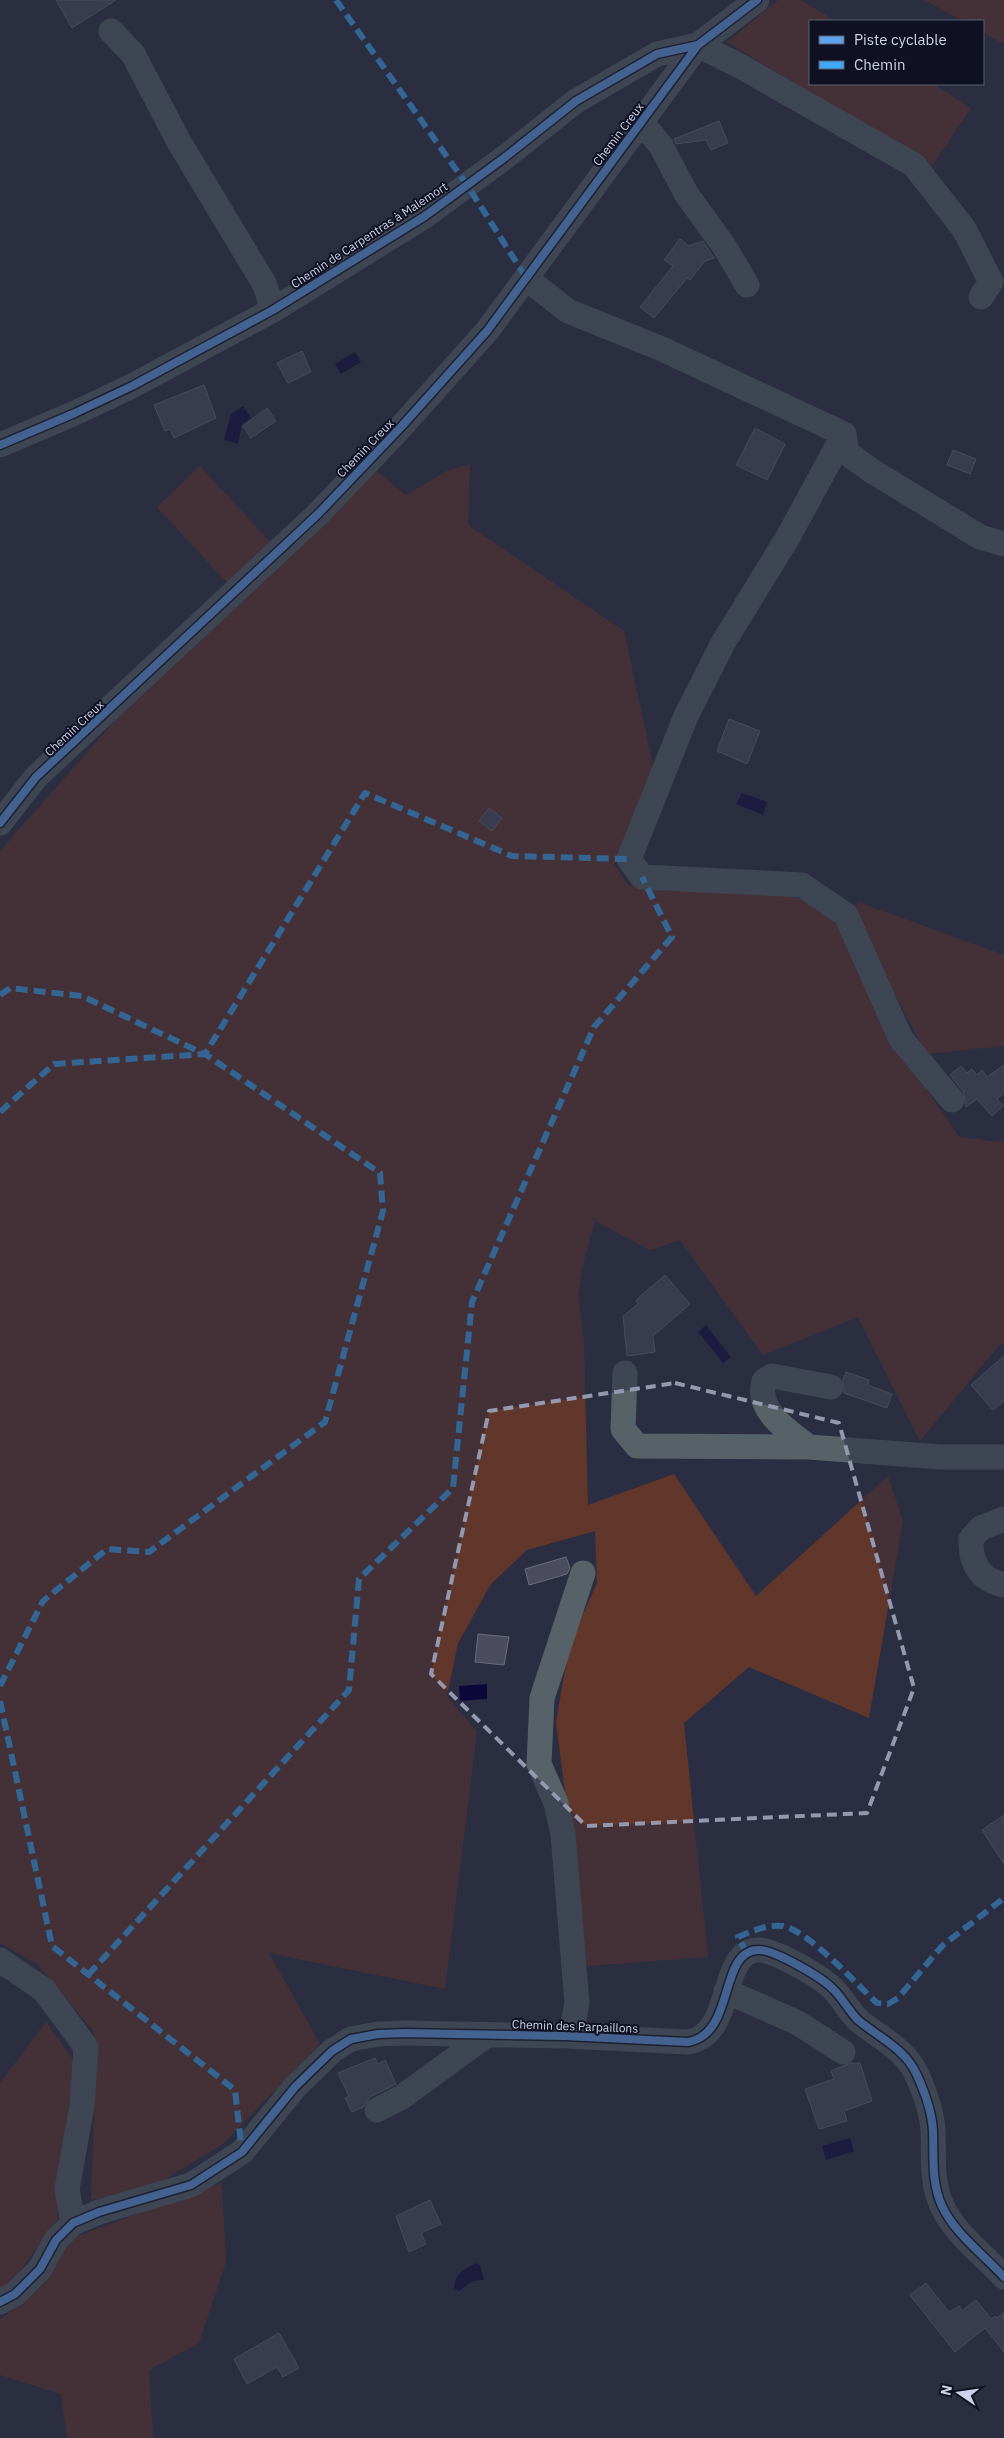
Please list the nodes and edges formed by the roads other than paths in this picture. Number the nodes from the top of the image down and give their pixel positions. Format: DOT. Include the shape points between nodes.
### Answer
graph roads {
  1 [pos="757,0"];
  2 [pos="112,31"];
  3 [pos="698,45"];
  4 [pos="642,121"];
  5 [pos="527,279"];
  6 [pos="747,284"];
  7 [pos="981,297"];
  8 [pos="273,310"];
  9 [pos="844,434"];
  10 [pos="0,445"];
  11 [pos="1004,544"];
  12 [pos="0,822"];
  13 [pos="952,1100"];
  14 [pos="625,1373"];
  15 [pos="831,1387"];
  16 [pos="809,1447"];
  17 [pos="1004,1457"];
  18 [pos="1004,1518"];
  19 [pos="583,1573"];
  20 [pos="1004,1585"];
  21 [pos="0,1960"];
  22 [pos="726,1991"];
  23 [pos="487,2035"];
  24 [pos="565,2036"];
  25 [pos="843,2052"];
  26 [pos="377,2110"];
  27 [pos="73,2223"];
  28 [pos="1004,2277"];
  29 [pos="0,2302"];
  1 -- 3 [label="street, Chemin de Carpentras à Malemort"];
  2 -- 8 [label="street" via="133,54 179,142 265,285"];
  3 -- 4 [label="street, Chemin Creux"];
  3 -- 7 [label="street" via="914,165 968,238 991,282"];
  3 -- 8 [label="street, Chemin de Carpentras à Malemort" via="657,54 576,102 425,216"];
  4 -- 5 [label="street, Chemin Creux"];
  4 -- 6 [label="street" via="661,146 686,196 724,246"];
  5 -- 9 [label="street" via="568,311 662,349"];
  5 -- 12 [label="street, Chemin Creux" via="487,332 318,514 36,778"];
  8 -- 10 [label="street, Chemin de Carpentras à Malemort" via="132,386"];
  9 -- 11 [label="street" via="847,453 872,471 980,537"];
  9 -- 13 [label="street" via="788,537 722,643 686,716 629,859 642,877 802,885 846,915 901,1039"];
  14 -- 16 [label="street" via="622,1430 637,1446"];
  15 -- 16 [label="street" via="772,1376 764,1381 762,1390 768,1408 783,1428"];
  16 -- 17 [label="street" via="941,1457"];
  18 -- 20 [label="street" via="981,1528 971,1539 970,1552 977,1571 992,1583"];
  19 -- 24 [label="street" via="542,1698 539,1764 556,1803 564,1834 577,2003 573,2024"];
  21 -- 27 [label="street" via="44,1990 86,2047 82,2106 67,2189"];
  22 -- 24 [label="street, Chemin des Parpaillons" via="714,2026 701,2040"];
  22 -- 25 [label="street" via="798,2023"];
  22 -- 28 [label="street, Chemin des Parpaillons" via="737,1962 747,1953 758,1950 798,1964 833,1989 856,2018 899,2051 916,2072 925,2099 933,2129 935,2189 942,2208 957,2229"];
  23 -- 24 [label="street, Chemin des Parpaillons"];
  23 -- 26 [label="street" via="402,2097"];
  23 -- 27 [label="street, Chemin des Parpaillons" via="378,2034 351,2039 332,2051 295,2086 242,2152 218,2168 191,2185 99,2212"];
  27 -- 29 [label="street, Chemin des Parpaillons" via="56,2240 40,2269 15,2294"];
}
